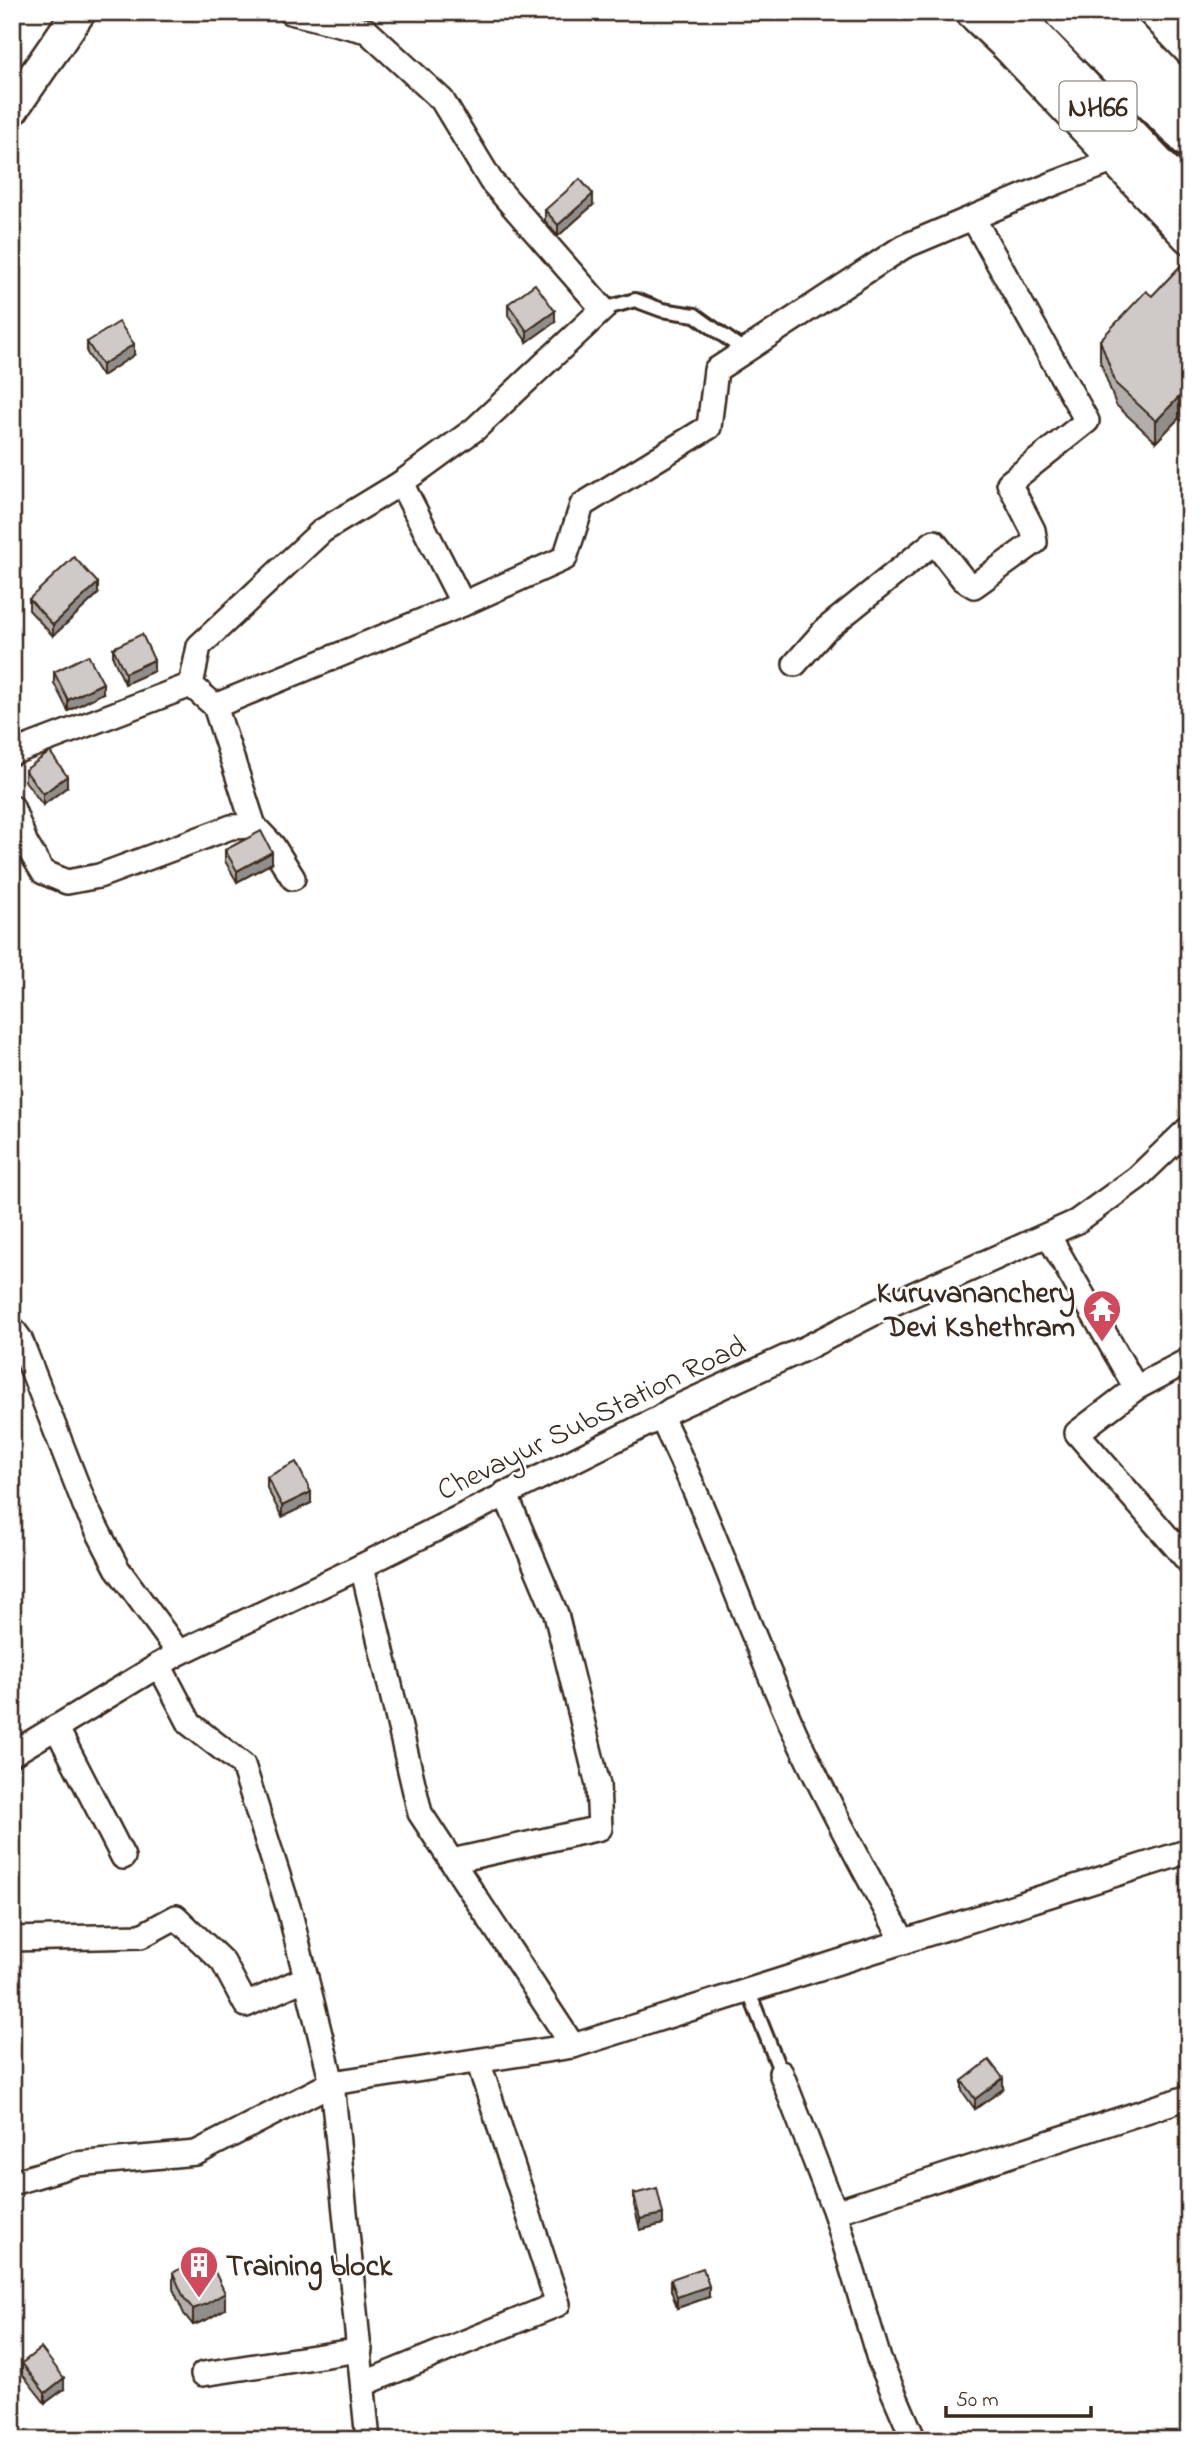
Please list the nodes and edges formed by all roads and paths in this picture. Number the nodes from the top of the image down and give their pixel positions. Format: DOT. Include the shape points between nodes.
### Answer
graph roads {
  1 [pos="60,12"];
  2 [pos="79,12"];
  3 [pos="290,12"];
  4 [pos="972,12"];
  5 [pos="1009,12"];
  6 [pos="1064,12"];
  7 [pos="1107,12"];
  8 [pos="12,82"];
  9 [pos="1189,98"];
  10 [pos="12,109"];
  11 [pos="1189,138"];
  12 [pos="1115,160"];
  13 [pos="1189,200"];
  14 [pos="973,218"];
  15 [pos="1189,237"];
  16 [pos="603,309"];
  17 [pos="746,351"];
  18 [pos="401,484"];
  19 [pos="463,604"];
  20 [pos="795,664"];
  21 [pos="191,685"];
  22 [pos="215,706"];
  23 [pos="12,753"];
  24 [pos="12,807"];
  25 [pos="254,826"];
  26 [pos="293,878"];
  27 [pos="1189,1128"];
  28 [pos="1048,1235"];
  29 [pos="12,1328"];
  30 [pos="1189,1360"];
  31 [pos="1136,1388"];
  32 [pos="661,1417"];
  33 [pos="505,1493"];
  34 [pos="1189,1562"];
  35 [pos="362,1566"];
  36 [pos="169,1659"];
  37 [pos="56,1727"];
  38 [pos="12,1754"];
  39 [pos="1189,1851"];
  40 [pos="123,1857"];
  41 [pos="452,1861"];
  42 [pos="12,1939"];
  43 [pos="904,1942"];
  44 [pos="306,1978"];
  45 [pos="748,1990"];
  46 [pos="573,2046"];
  47 [pos="478,2061"];
  48 [pos="782,2073"];
  49 [pos="332,2083"];
  50 [pos="1189,2097"];
  51 [pos="12,2183"];
  52 [pos="835,2212"];
  53 [pos="360,2350"];
  54 [pos="203,2374"];
  55 [pos="363,2384"];
  56 [pos="368,2440"];
  57 [pos="914,2440"];
  1 -- 8 [label="street"];
  2 -- 10 [label="street"];
  3 -- 16 [label="street" via="367,31 442,100 491,181"];
  4 -- 12 [label="street"];
  5 -- 13 [label="highway, NH66"];
  6 -- 11 [label="highway, NH66"];
  7 -- 9 [label="street"];
  12 -- 14 [label="street"];
  12 -- 15 [label="street"];
  14 -- 17 [label="street" via="903,247"];
  14 -- 20 [label="street" via="1087,421 1009,484 1035,542 974,586 934,542 825,630"];
  16 -- 17 [label="lane" via="635,300 695,315"];
  16 -- 18 [label="street" via="475,429"];
  17 -- 19 [label="street" via="716,370 709,427 582,505 565,558"];
  18 -- 19 [label="street"];
  18 -- 21 [label="street" via="322,531 200,646"];
  19 -- 22 [label="street"];
  21 -- 22 [label="street"];
  21 -- 23 [label="street"];
  22 -- 25 [label="street"];
  24 -- 25 [label="street" via="43,872 67,882 99,876 231,827"];
  25 -- 26 [label="street"];
  27 -- 28 [label="street, Chevayur SubStation Road" via="1137,1178 1076,1222"];
  28 -- 31 [label="street"];
  28 -- 32 [label="street, Chevayur SubStation Road" via="894,1303"];
  29 -- 36 [label="street" via="86,1508"];
  30 -- 31 [label="street"];
  31 -- 34 [label="street" via="1077,1433"];
  32 -- 33 [label="street, Chevayur SubStation Road"];
  32 -- 43 [label="street" via="796,1734"];
  33 -- 35 [label="street, Chevayur SubStation Road"];
  33 -- 41 [label="street" via="556,1614 598,1785 600,1828"];
  35 -- 36 [label="street, Chevayur SubStation Road"];
  35 -- 41 [label="street" via="421,1813"];
  36 -- 37 [label="street, Chevayur SubStation Road"];
  36 -- 44 [label="street" via="190,1724 243,1765"];
  37 -- 38 [label="street, Chevayur SubStation Road"];
  37 -- 40 [label="street"];
  39 -- 43 [label="street"];
  41 -- 46 [label="street"];
  42 -- 44 [label="street" via="141,1936 176,1917 223,1962 246,2005"];
  43 -- 45 [label="street"];
  44 -- 49 [label="street"];
  45 -- 46 [label="street"];
  45 -- 48 [label="lane"];
  46 -- 47 [label="street"];
  47 -- 49 [label="street"];
  47 -- 55 [label="street" via="558,2304"];
  48 -- 52 [label="street"];
  49 -- 51 [label="street" via="196,2153 76,2164"];
  49 -- 53 [label="street"];
  50 -- 52 [label="street"];
  52 -- 57 [label="street" via="879,2359"];
  53 -- 54 [label="street"];
  53 -- 55 [label="street"];
  55 -- 56 [label="street"];
}
